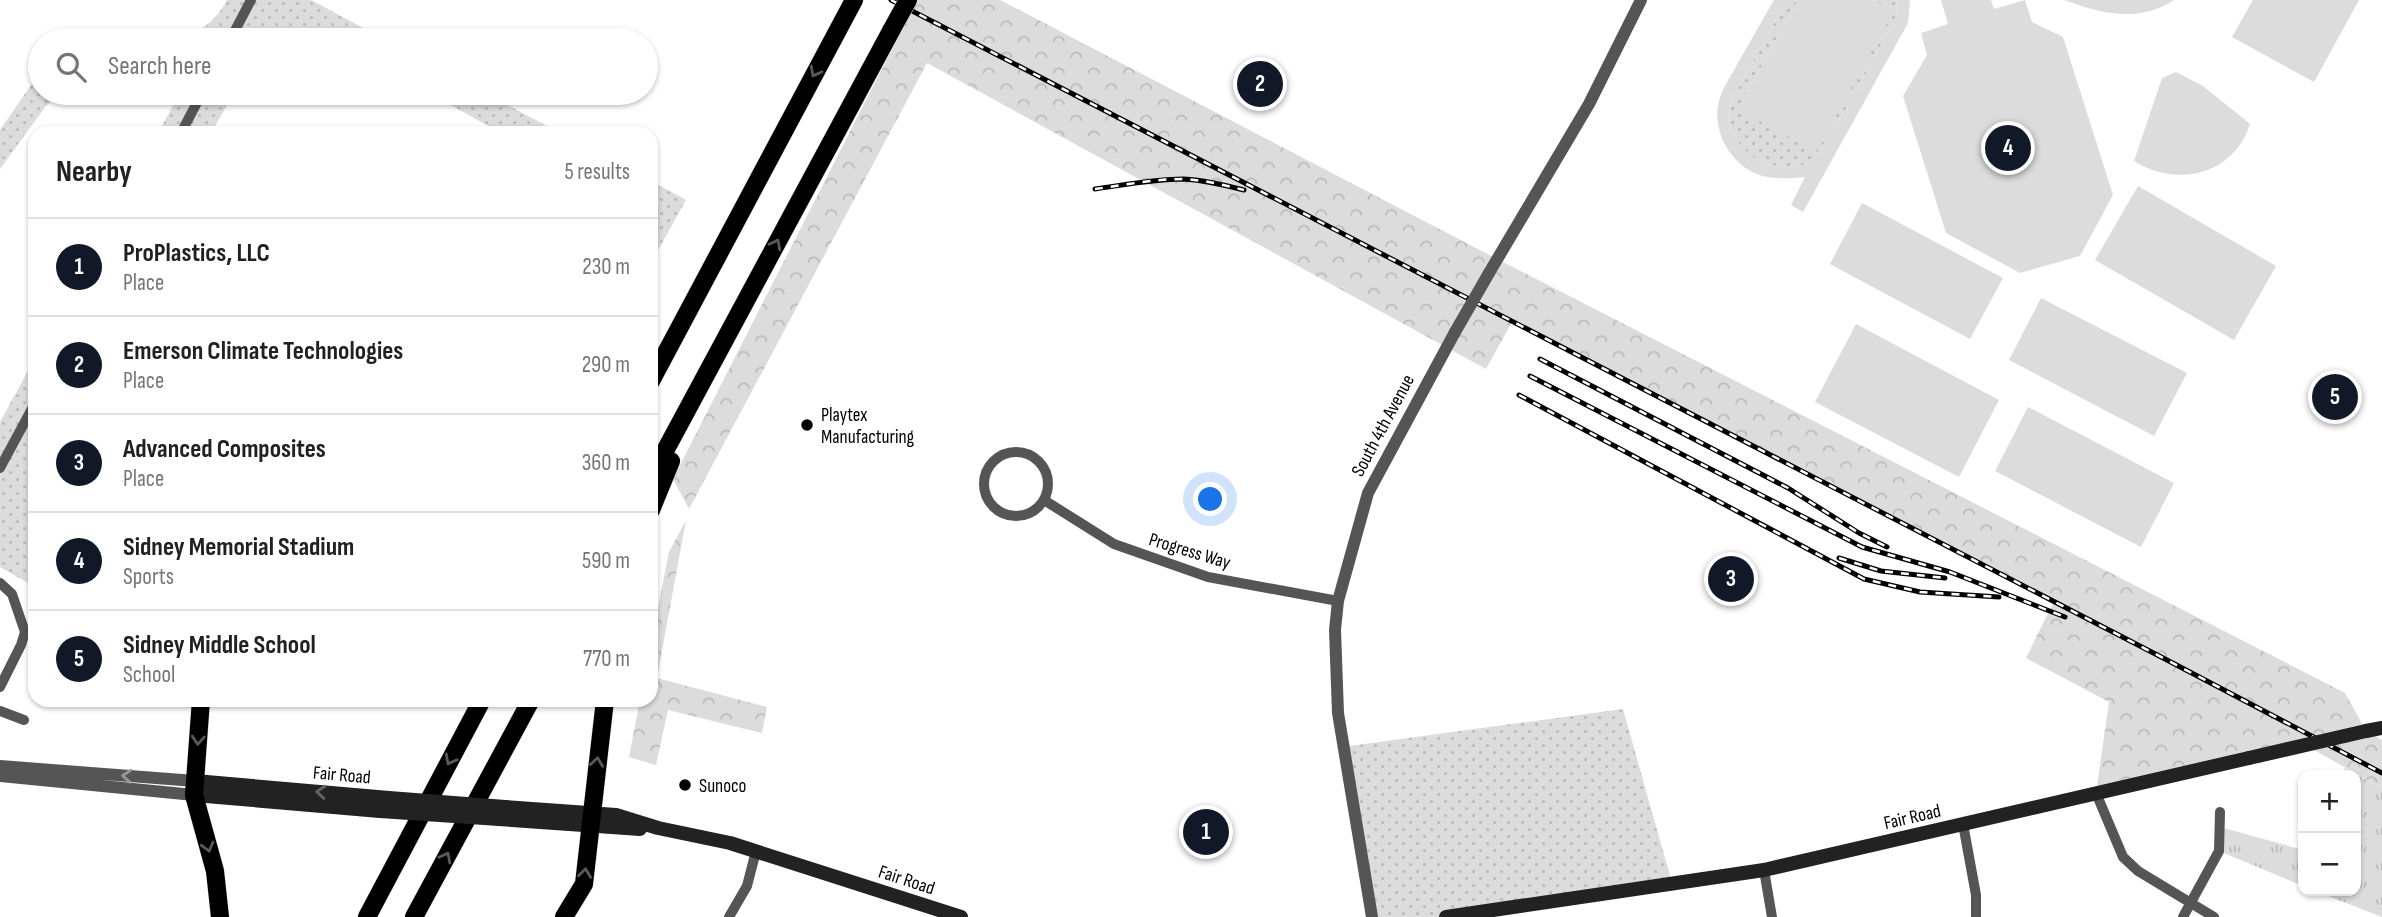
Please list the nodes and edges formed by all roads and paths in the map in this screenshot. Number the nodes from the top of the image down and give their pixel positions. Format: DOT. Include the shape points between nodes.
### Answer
graph roads {
  1 [pos="251,0"];
  2 [pos="908,0"];
  3 [pos="1641,0"];
  4 [pos="850,6"];
  5 [pos="236,28"];
  6 [pos="196,105"];
  7 [pos="185,126"];
  8 [pos="736,220"];
  9 [pos="757,279"];
  10 [pos="658,346"];
  11 [pos="658,368"];
  12 [pos="28,416"];
  13 [pos="658,464"];
  14 [pos="0,468"];
  15 [pos="658,493"];
  16 [pos="1044,500"];
  17 [pos="0,583"];
  18 [pos="1338,601"];
  19 [pos="0,687"];
  20 [pos="201,707"];
  21 [pos="478,707"];
  22 [pos="527,707"];
  23 [pos="604,707"];
  24 [pos="0,711"];
  25 [pos="24,720"];
  26 [pos="2382,728"];
  27 [pos="0,766"];
  28 [pos="0,776"];
  29 [pos="195,788"];
  30 [pos="2096,793"];
  31 [pos="2221,812"];
  32 [pos="502,813"];
  33 [pos="591,819"];
  34 [pos="1963,824"];
  35 [pos="756,851"];
  36 [pos="1763,870"];
  37 [pos="2191,903"];
  38 [pos="220,917"];
  39 [pos="367,917"];
  40 [pos="414,917"];
  41 [pos="564,917"];
  42 [pos="729,917"];
  43 [pos="961,917"];
  44 [pos="1372,917"];
  45 [pos="1446,917"];
  46 [pos="1772,917"];
  47 [pos="1976,917"];
  48 [pos="2183,917"];
  49 [pos="2214,917"];
  1 -- 5 [label="street"];
  9 -- 2 [label="highway, one-way, bridge"];
  3 -- 18 [label="street, South 4th Avenue, bridge" via="1589,104 1489,272 1368,493"];
  4 -- 8 [label="highway, one-way"];
  6 -- 7 [label="street"];
  8 -- 10 [label="highway"];
  8 -- 11 [label="highway"];
  9 -- 13 [label="highway"];
  9 -- 15 [label="highway"];
  12 -- 14 [label="street"];
  16 -- 16 [label="street" via="1048,480 1030,456 1006,454 988,469 987,498 1003,513 1026,515"];
  16 -- 18 [label="street, Progress Way" via="1114,544 1209,577"];
  17 -- 19 [label="street" via="12,594 25,632"];
  18 -- 44 [label="street, South 4th Avenue" via="1338,713"];
  20 -- 29 [label="highway, one-way"];
  21 -- 39 [label="highway, one-way"];
  40 -- 22 [label="highway, one-way"];
  33 -- 23 [label="highway, one-way"];
  24 -- 25 [label="street"];
  26 -- 30 [label="main road, Fair Road, bridge"];
  29 -- 27 [label="street, Fair Road, one-way"];
  28 -- 29 [label="street, Fair Road"];
  32 -- 29 [label="main road, Fair Road, one-way, bridge" via="389,798"];
  29 -- 32 [label="main road, Fair Road, bridge" via="380,811"];
  29 -- 38 [label="highway, one-way" via="215,872"];
  30 -- 34 [label="main road, Fair Road"];
  30 -- 37 [label="street" via="2123,857"];
  31 -- 37 [label="street" via="2219,851"];
  32 -- 33 [label="main road, Fair Road"];
  33 -- 35 [label="main road, Fair Road" via="680,832"];
  41 -- 33 [label="highway, one-way" via="584,884"];
  34 -- 36 [label="main road, Fair Road"];
  34 -- 47 [label="street"];
  35 -- 42 [label="street" via="747,886"];
  35 -- 43 [label="main road, Fair Road"];
  36 -- 45 [label="main road, Fair Road"];
  36 -- 46 [label="street"];
  37 -- 48 [label="street"];
  37 -- 49 [label="street"];
}
